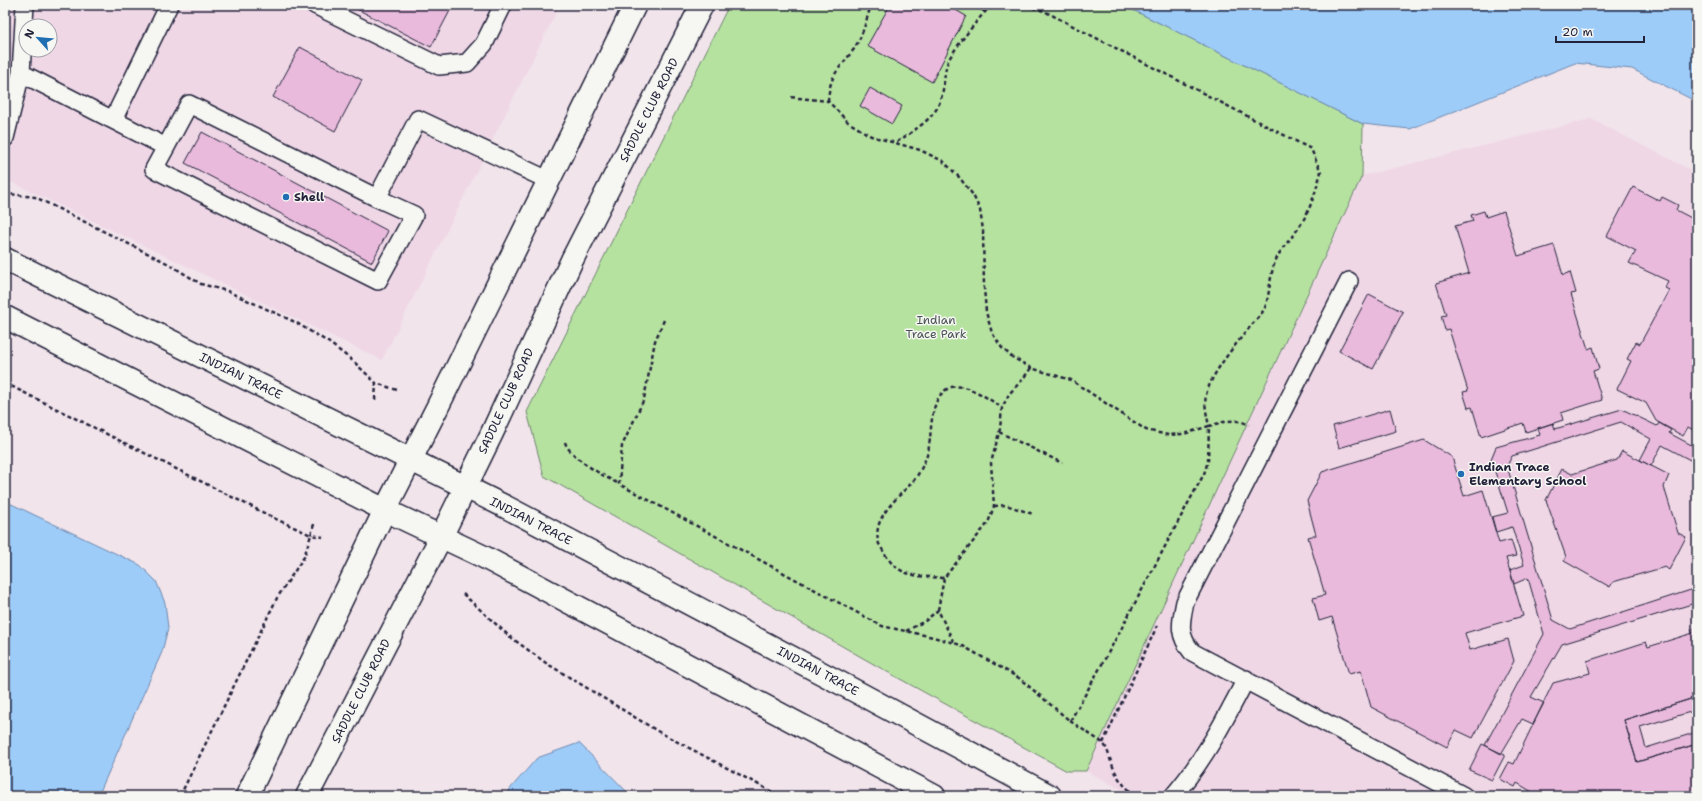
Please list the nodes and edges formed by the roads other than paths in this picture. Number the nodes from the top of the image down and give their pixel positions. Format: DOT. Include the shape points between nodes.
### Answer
graph roads {
  1 [pos="25,5"];
  2 [pos="169,5"];
  3 [pos="315,5"];
  4 [pos="503,5"];
  5 [pos="635,5"];
  6 [pos="702,5"];
  7 [pos="21,73"];
  8 [pos="113,120"];
  9 [pos="5,138"];
  10 [pos="166,147"];
  11 [pos="548,180"];
  12 [pos="377,198"];
  13 [pos="5,259"];
  14 [pos="1349,281"];
  15 [pos="5,317"];
  16 [pos="410,460"];
  17 [pos="465,487"];
  18 [pos="385,510"];
  19 [pos="440,537"];
  20 [pos="1246,679"];
  21 [pos="247,796"];
  22 [pos="307,796"];
  23 [pos="934,796"];
  24 [pos="1050,796"];
  25 [pos="1173,796"];
  26 [pos="1464,796"];
  1 -- 7 [label="lane"];
  2 -- 8 [label="lane"];
  3 -- 4 [label="lane" via="439,66 467,63 484,44"];
  5 -- 11 [label="main road"];
  6 -- 17 [label="main road, SADDLE CLUB ROAD" via="572,260"];
  7 -- 8 [label="lane"];
  7 -- 9 [label="lane"];
  8 -- 10 [label="lane"];
  10 -- 12 [label="lane" via="189,104"];
  10 -- 12 [label="lane" via="154,169 378,280 414,215"];
  11 -- 12 [label="lane" via="418,119"];
  11 -- 16 [label="main road"];
  13 -- 16 [label="main road, INDIAN TRACE"];
  14 -- 20 [label="lane" via="1185,602 1180,627 1185,643 1192,652"];
  15 -- 18 [label="main road"];
  16 -- 17 [label="main road, INDIAN TRACE"];
  16 -- 18 [label="main road"];
  17 -- 19 [label="main road, SADDLE CLUB ROAD"];
  17 -- 24 [label="main road, INDIAN TRACE" via="830,677"];
  18 -- 19 [label="main road"];
  18 -- 21 [label="main road"];
  19 -- 22 [label="main road, SADDLE CLUB ROAD"];
  19 -- 23 [label="main road" via="482,556"];
  20 -- 25 [label="lane" via="1189,778"];
  20 -- 26 [label="lane"];
}
